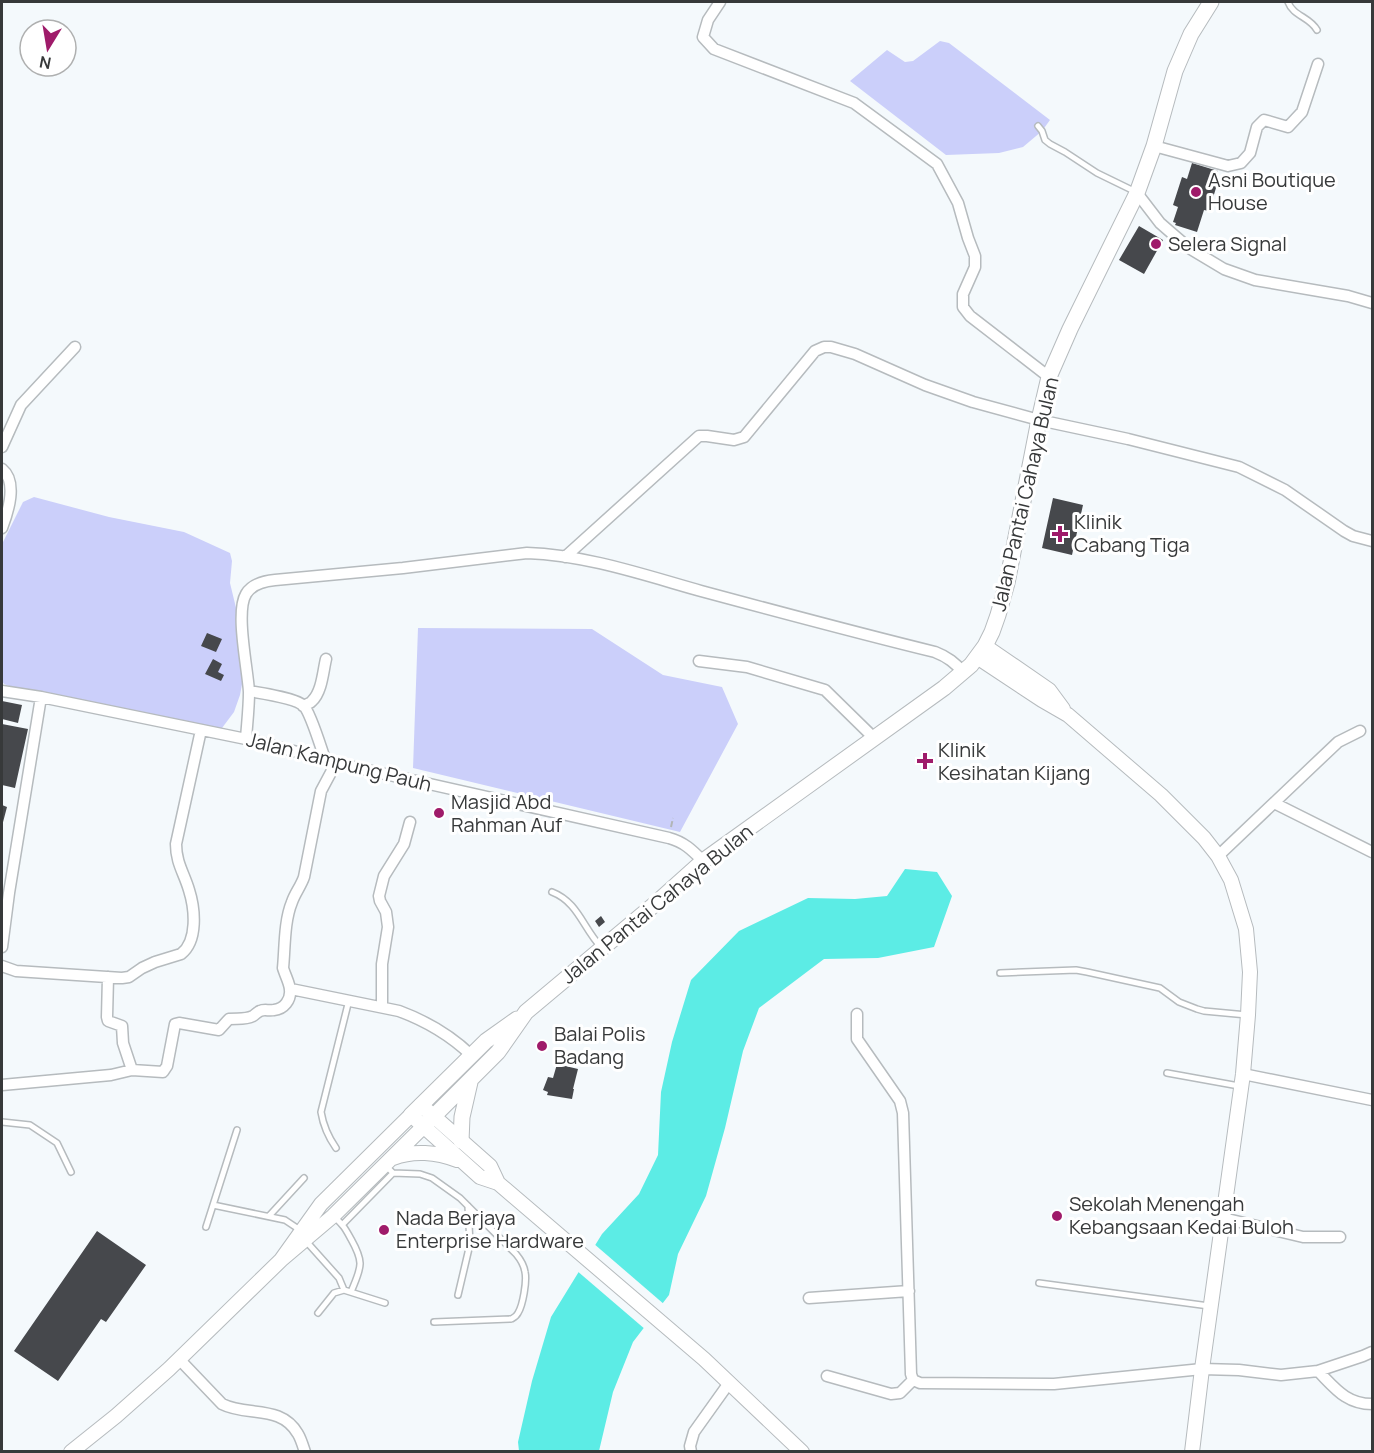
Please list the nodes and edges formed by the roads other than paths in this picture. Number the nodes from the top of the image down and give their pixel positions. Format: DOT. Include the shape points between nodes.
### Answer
graph roads {
  1 [pos="720,2"];
  2 [pos="1211,2"];
  3 [pos="1288,2"];
  4 [pos="1317,30"];
  5 [pos="1318,64"];
  6 [pos="1038,126"];
  7 [pos="1154,146"];
  8 [pos="1137,193"];
  9 [pos="1372,303"];
  10 [pos="75,347"];
  11 [pos="1049,377"];
  12 [pos="1039,420"];
  13 [pos="2,447"];
  14 [pos="2,469"];
  15 [pos="2,528"];
  16 [pos="1372,541"];
  17 [pos="565,557"];
  18 [pos="981,651"];
  19 [pos="326,659"];
  20 [pos="699,661"];
  21 [pos="963,672"];
  22 [pos="2,691"];
  23 [pos="249,691"];
  24 [pos="41,697"];
  25 [pos="303,706"];
  26 [pos="201,730"];
  27 [pos="1360,731"];
  28 [pos="874,738"];
  29 [pos="246,739"];
  30 [pos="330,761"];
  31 [pos="1274,803"];
  32 [pos="410,822"];
  33 [pos="1372,852"];
  34 [pos="1218,856"];
  35 [pos="703,861"];
  36 [pos="552,892"];
  37 [pos="2,947"];
  38 [pos="602,949"];
  39 [pos="2,966"];
  40 [pos="1000,973"];
  41 [pos="108,977"];
  42 [pos="291,989"];
  43 [pos="349,1000"];
  44 [pos="382,1007"];
  45 [pos="857,1014"];
  46 [pos="1248,1015"];
  47 [pos="522,1018"];
  48 [pos="471,1056"];
  49 [pos="132,1070"];
  50 [pos="477,1073"];
  51 [pos="1167,1073"];
  52 [pos="1242,1080"];
  53 [pos="2,1085"];
  54 [pos="1372,1100"];
  55 [pos="416,1110"];
  56 [pos="2,1122"];
  57 [pos="428,1122"];
  58 [pos="237,1130"];
  59 [pos="461,1141"];
  60 [pos="336,1148"];
  61 [pos="464,1163"];
  62 [pos="389,1166"];
  63 [pos="71,1172"];
  64 [pos="304,1178"];
  65 [pos="498,1183"];
  66 [pos="213,1204"];
  67 [pos="468,1206"];
  68 [pos="269,1216"];
  69 [pos="1223,1218"];
  70 [pos="338,1220"];
  71 [pos="206,1227"];
  72 [pos="304,1235"];
  73 [pos="1340,1238"];
  74 [pos="1039,1283"];
  75 [pos="344,1290"];
  76 [pos="909,1291"];
  77 [pos="351,1292"];
  78 [pos="458,1295"];
  79 [pos="809,1298"];
  80 [pos="385,1303"];
  81 [pos="1211,1306"];
  82 [pos="318,1314"];
  83 [pos="434,1322"];
  84 [pos="1372,1352"];
  85 [pos="179,1359"];
  86 [pos="1202,1369"];
  87 [pos="1318,1371"];
  88 [pos="827,1376"];
  89 [pos="913,1380"];
  90 [pos="729,1383"];
  91 [pos="1372,1404"];
  92 [pos="71,1452"];
  93 [pos="305,1452"];
  94 [pos="691,1452"];
  95 [pos="802,1452"];
  96 [pos="1192,1452"];
  1 -- 11 [label="street" via="703,37 714,49 854,103 937,164 958,203 975,256 963,307"];
  2 -- 7 [label="main road, Jalan Pantai Cahaya Bulan" via="1175,71"];
  3 -- 4 [label="lane" via="1294,12 1314,23"];
  5 -- 7 [label="street" via="1302,112 1287,128 1264,120 1257,127 1250,153 1240,163 1228,166"];
  6 -- 8 [label="lane" via="1050,144"];
  7 -- 8 [label="main road, Jalan Pantai Cahaya Bulan"];
  8 -- 9 [label="street" via="1168,230 1224,269 1254,280"];
  8 -- 11 [label="main road, Jalan Pantai Cahaya Bulan"];
  10 -- 13 [label="street" via="21,405"];
  11 -- 12 [label="main road, Jalan Pantai Cahaya Bulan"];
  12 -- 16 [label="street" via="1239,467 1285,490 1344,531"];
  12 -- 17 [label="street" via="973,402 855,354 824,347 815,351 744,437 734,440 699,436"];
  12 -- 18 [label="main road, Jalan Pantai Cahaya Bulan" via="1007,583 992,632"];
  14 -- 15 [label="street" via="7,473 11,494"];
  17 -- 21 [label="street" via="935,652 946,656"];
  17 -- 23 [label="street" via="527,553 264,581 246,594 242,608"];
  18 -- 21 [label="main road, Jalan Pantai Cahaya Bulan"];
  18 -- 34 [label="street" via="1042,700 1068,715 1161,795"];
  19 -- 25 [label="street" via="316,696"];
  20 -- 28 [label="street" via="747,667 825,690"];
  21 -- 28 [label="main road, Jalan Pantai Cahaya Bulan"];
  22 -- 24 [label="street, Jalan Kampung Pauh"];
  23 -- 25 [label="street"];
  23 -- 29 [label="street"];
  24 -- 26 [label="street, Jalan Kampung Pauh"];
  24 -- 37 [label="street"];
  25 -- 30 [label="street"];
  26 -- 29 [label="street, Jalan Kampung Pauh"];
  26 -- 41 [label="street" via="176,844 193,911 189,945 181,954 155,962 129,977"];
  27 -- 31 [label="street" via="1338,742"];
  28 -- 35 [label="main road, Jalan Pantai Cahaya Bulan"];
  29 -- 30 [label="street, Jalan Kampung Pauh"];
  30 -- 35 [label="street, Jalan Kampung Pauh" via="676,840"];
  30 -- 42 [label="street" via="304,877 288,917 283,968"];
  31 -- 33 [label="street"];
  31 -- 34 [label="street"];
  32 -- 44 [label="street" via="404,844 380,889 388,927 382,964"];
  34 -- 46 [label="street" via="1231,880 1246,929"];
  35 -- 38 [label="main road, Jalan Pantai Cahaya Bulan"];
  36 -- 38 [label="lane" via="569,902"];
  38 -- 47 [label="main road, Jalan Pantai Cahaya Bulan"];
  39 -- 41 [label="street"];
  40 -- 46 [label="lane" via="1076,970 1160,988 1179,1002 1204,1011"];
  41 -- 49 [label="street" via="106,1017 122,1026"];
  42 -- 43 [label="street"];
  42 -- 49 [label="street" via="281,1009 263,1010 245,1019 231,1018 219,1030 175,1024 165,1071"];
  43 -- 44 [label="street"];
  43 -- 60 [label="lane" via="321,1112"];
  44 -- 48 [label="street" via="431,1025"];
  45 -- 76 [label="street" via="857,1039 900,1101 903,1113"];
  46 -- 52 [label="street"];
  47 -- 48 [label="main road, Jalan Pantai Cahaya Bulan" via="486,1041"];
  47 -- 50 [label="main road, Jalan Pantai Cahaya Bulan"];
  48 -- 55 [label="main road, Jalan Pantai Cahaya Bulan"];
  49 -- 53 [label="street"];
  50 -- 57 [label="main road, Jalan Pantai Cahaya Bulan"];
  50 -- 59 [label="main road" via="466,1093"];
  51 -- 52 [label="lane"];
  52 -- 54 [label="street"];
  52 -- 69 [label="street"];
  55 -- 57 [label="street"];
  55 -- 72 [label="street, Jalan Pantai Cahaya Bulan" via="321,1204"];
  56 -- 63 [label="lane" via="30,1125 57,1143"];
  57 -- 59 [label="street"];
  57 -- 61 [label="street"];
  57 -- 62 [label="street, Jalan Pantai Cahaya Bulan"];
  58 -- 66 [label="lane"];
  59 -- 65 [label="street" via="490,1166"];
  61 -- 62 [label="street" via="415,1153 402,1154"];
  61 -- 65 [label="street" via="480,1177"];
  62 -- 67 [label="lane" via="429,1176"];
  62 -- 70 [label="street, Jalan Pantai Cahaya Bulan"];
  64 -- 68 [label="lane"];
  65 -- 90 [label="street"];
  66 -- 68 [label="lane"];
  66 -- 71 [label="lane"];
  67 -- 78 [label="lane" via="470,1244"];
  67 -- 83 [label="lane" via="523,1264 525,1283 520,1308 515,1317 506,1320"];
  68 -- 72 [label="lane" via="288,1222"];
  69 -- 73 [label="street" via="1303,1237"];
  69 -- 81 [label="street"];
  70 -- 72 [label="street, Jalan Pantai Cahaya Bulan"];
  70 -- 77 [label="lane" via="357,1248 360,1261"];
  72 -- 75 [label="lane" via="339,1278"];
  72 -- 85 [label="street, Jalan Pantai Cahaya Bulan"];
  74 -- 81 [label="lane"];
  75 -- 77 [label="lane"];
  75 -- 82 [label="lane" via="334,1293"];
  76 -- 79 [label="street"];
  76 -- 89 [label="street"];
  77 -- 80 [label="lane"];
  81 -- 86 [label="street"];
  84 -- 87 [label="street"];
  85 -- 92 [label="street, Jalan Pantai Cahaya Bulan"];
  85 -- 93 [label="street" via="222,1404 231,1409 272,1413 284,1419 298,1434"];
  86 -- 87 [label="street" via="1281,1375"];
  86 -- 89 [label="street" via="1054,1384"];
  86 -- 96 [label="street"];
  87 -- 91 [label="street" via="1345,1398"];
  88 -- 89 [label="street" via="891,1394 900,1394"];
  90 -- 94 [label="street" via="694,1432"];
  90 -- 95 [label="street"];
}
